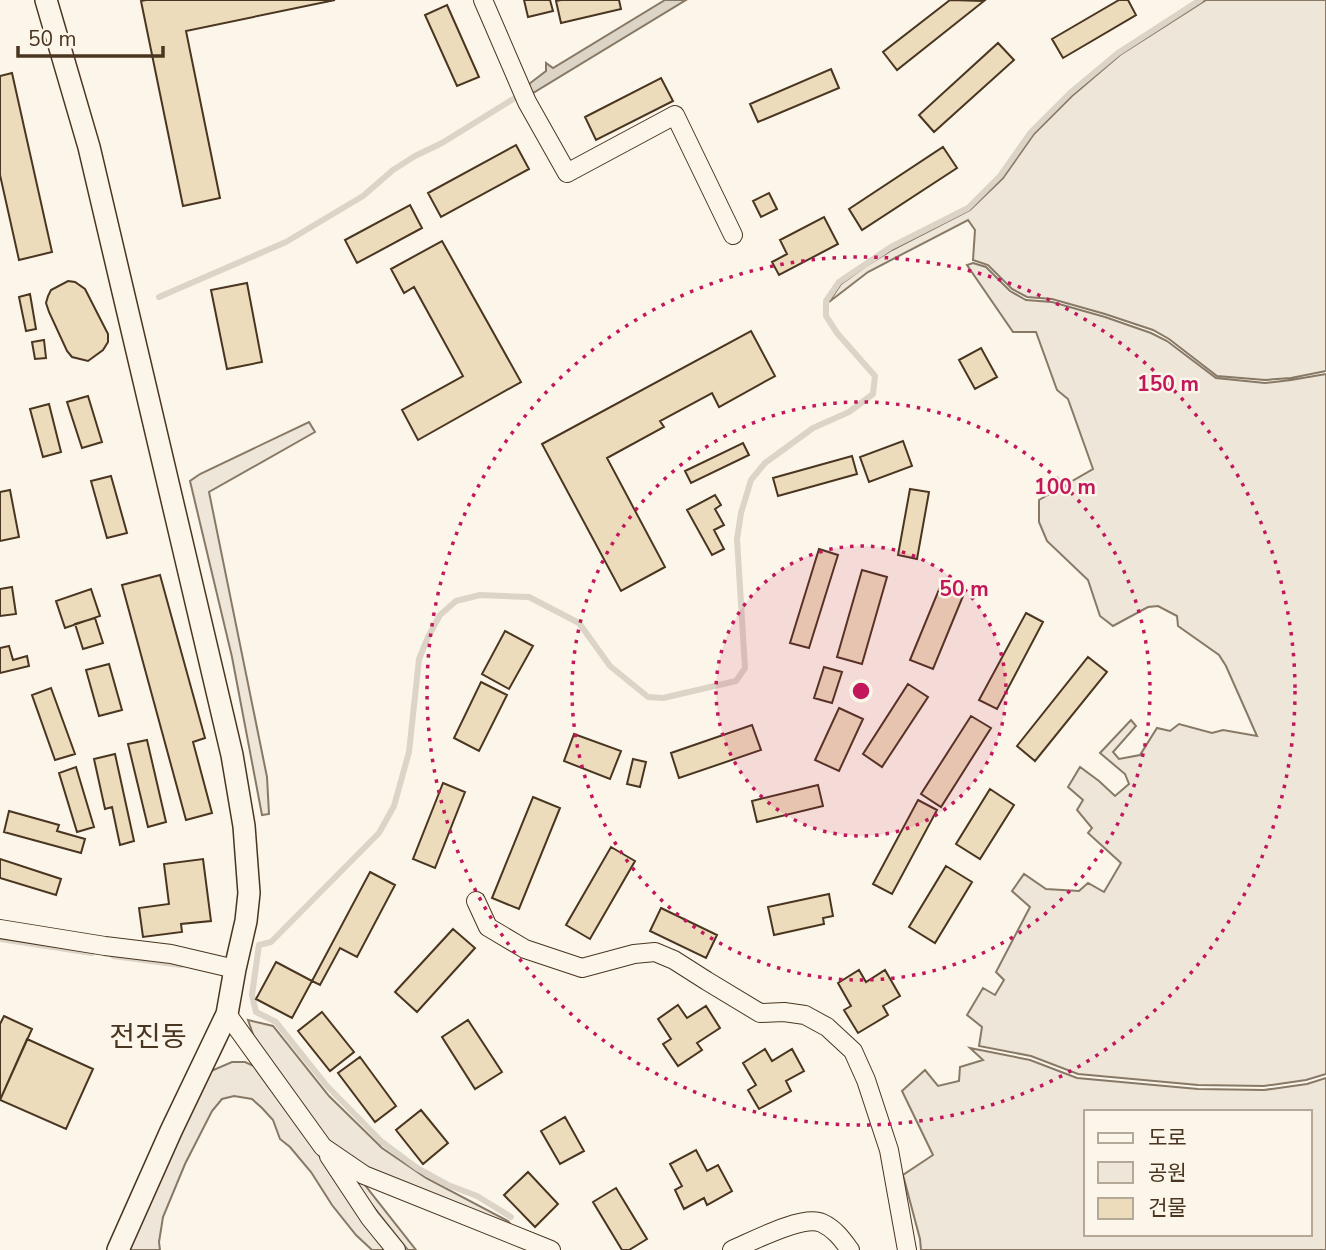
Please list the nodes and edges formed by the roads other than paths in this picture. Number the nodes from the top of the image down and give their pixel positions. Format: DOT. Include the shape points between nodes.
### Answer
graph roads {
  1 [pos="46,0"];
  2 [pos="483,0"];
  3 [pos="733,235"];
  4 [pos="475,901"];
  5 [pos="0,929"];
  6 [pos="235,969"];
  7 [pos="227,1014"];
  8 [pos="323,1147"];
  9 [pos="118,1250"];
  10 [pos="396,1250"];
  11 [pos="551,1250"];
  12 [pos="732,1250"];
  13 [pos="850,1250"];
  14 [pos="907,1250"];
  1 -- 6 [label="street" via="89,147 239,792 248,893"];
  2 -- 3 [label="street" via="524,95 567,173 675,115"];
  4 -- 14 [label="street" via="488,927 525,949 582,968 655,952 760,1013 805,1015 827,1027 853,1051 866,1080 889,1150"];
  5 -- 6 [label="street" via="171,954"];
  6 -- 7 [label="street"];
  7 -- 8 [label="street"];
  7 -- 9 [label="street"];
  8 -- 10 [label="street"];
  8 -- 11 [label="street" via="364,1175"];
  12 -- 13 [label="street" via="794,1223 819,1221 835,1231"];
}
